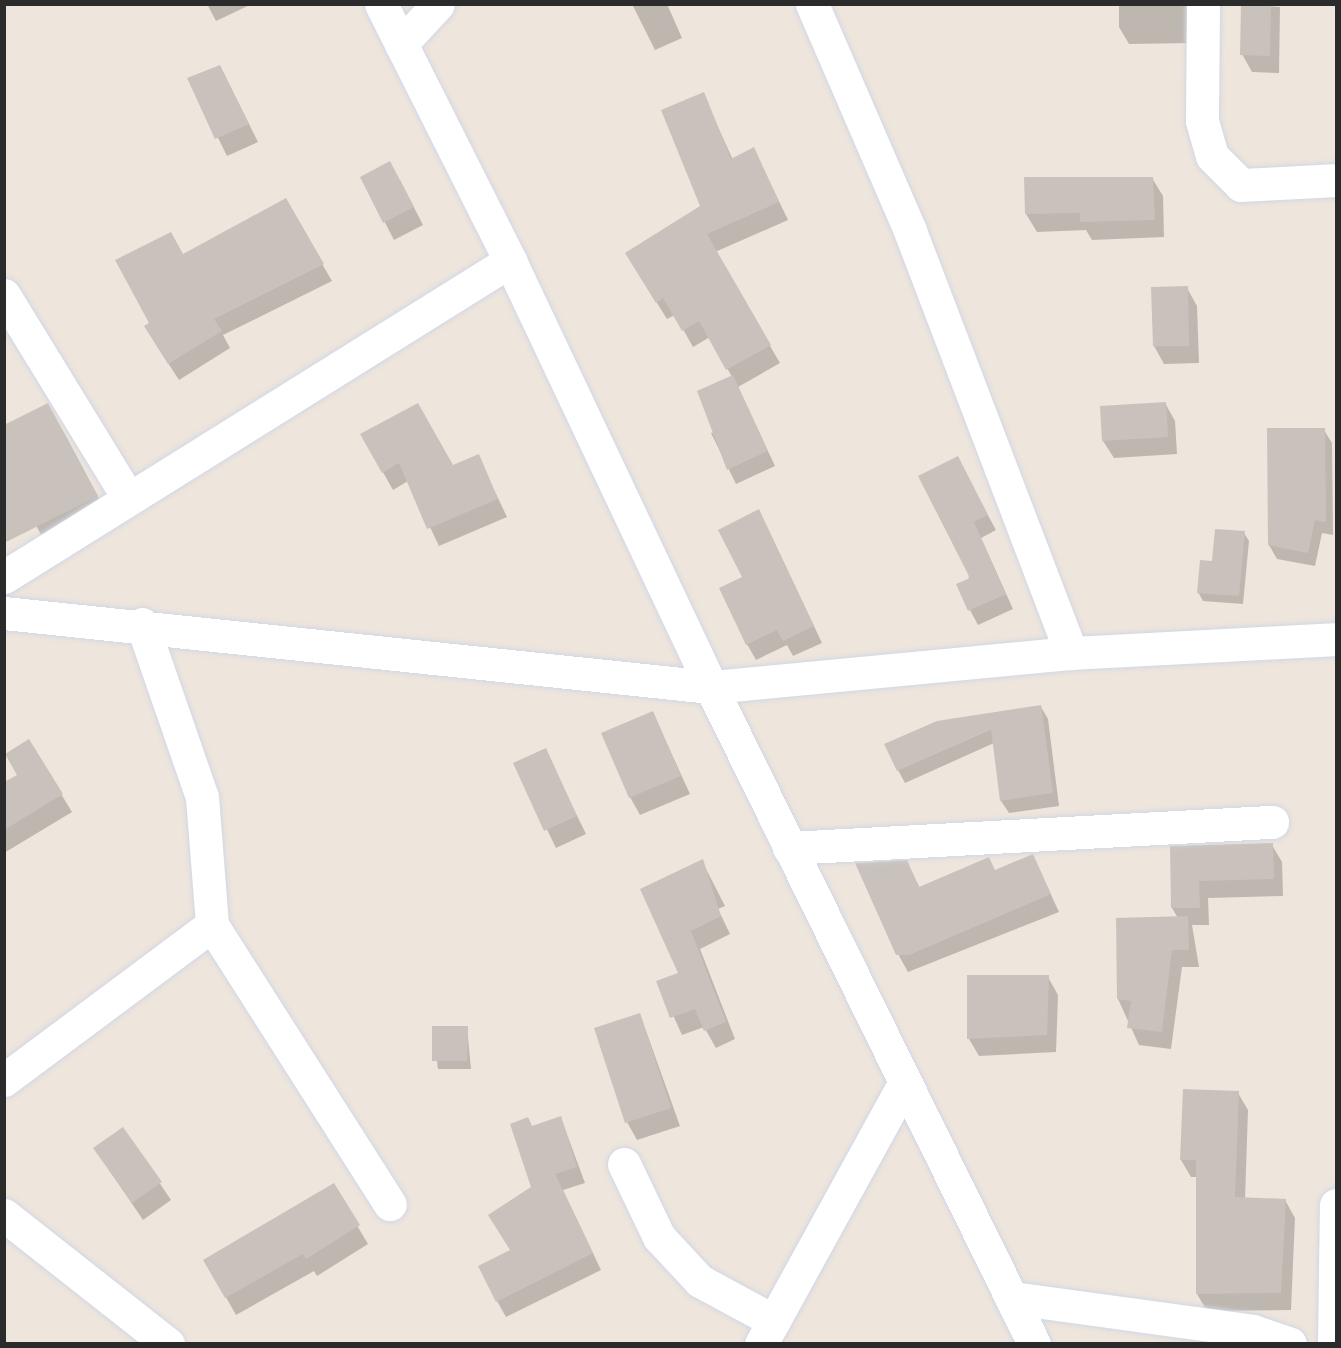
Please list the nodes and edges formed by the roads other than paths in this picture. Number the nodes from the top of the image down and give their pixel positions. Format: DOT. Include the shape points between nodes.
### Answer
graph roads {
  1 [pos="381,4"];
  2 [pos="438,4"];
  3 [pos="812,4"];
  4 [pos="1203,4"];
  5 [pos="401,44"];
  6 [pos="1336,180"];
  7 [pos="510,261"];
  8 [pos="4,295"];
  9 [pos="129,499"];
  10 [pos="4,577"];
  11 [pos="4,613"];
  12 [pos="142,624"];
  13 [pos="1336,639"];
  14 [pos="1071,653"];
  15 [pos="711,687"];
  16 [pos="1272,822"];
  17 [pos="789,848"];
  18 [pos="212,926"];
  19 [pos="4,1080"];
  20 [pos="904,1084"];
  21 [pos="624,1164"];
  22 [pos="390,1204"];
  23 [pos="1336,1205"];
  24 [pos="4,1215"];
  25 [pos="1013,1298"];
  26 [pos="768,1332"];
  27 [pos="168,1344"];
  28 [pos="1034,1344"];
  29 [pos="1290,1344"];
  30 [pos="1334,1344"];
  1 -- 5 [label="street"];
  2 -- 5 [label="street"];
  3 -- 14 [label="street" via="910,231"];
  4 -- 6 [label="street" via="1202,121 1212,156 1241,185"];
  5 -- 7 [label="street"];
  7 -- 9 [label="street"];
  7 -- 15 [label="street"];
  8 -- 9 [label="street"];
  9 -- 10 [label="street"];
  11 -- 12 [label="street"];
  12 -- 15 [label="street"];
  12 -- 18 [label="street" via="202,797"];
  13 -- 14 [label="street"];
  14 -- 15 [label="street"];
  15 -- 17 [label="street"];
  16 -- 17 [label="street"];
  17 -- 20 [label="street"];
  18 -- 19 [label="street"];
  18 -- 22 [label="street"];
  20 -- 25 [label="street"];
  20 -- 26 [label="street"];
  21 -- 26 [label="street" via="659,1237 700,1281"];
  23 -- 30 [label="street"];
  24 -- 27 [label="street"];
  25 -- 28 [label="street"];
  25 -- 29 [label="street" via="1253,1331"];
}
